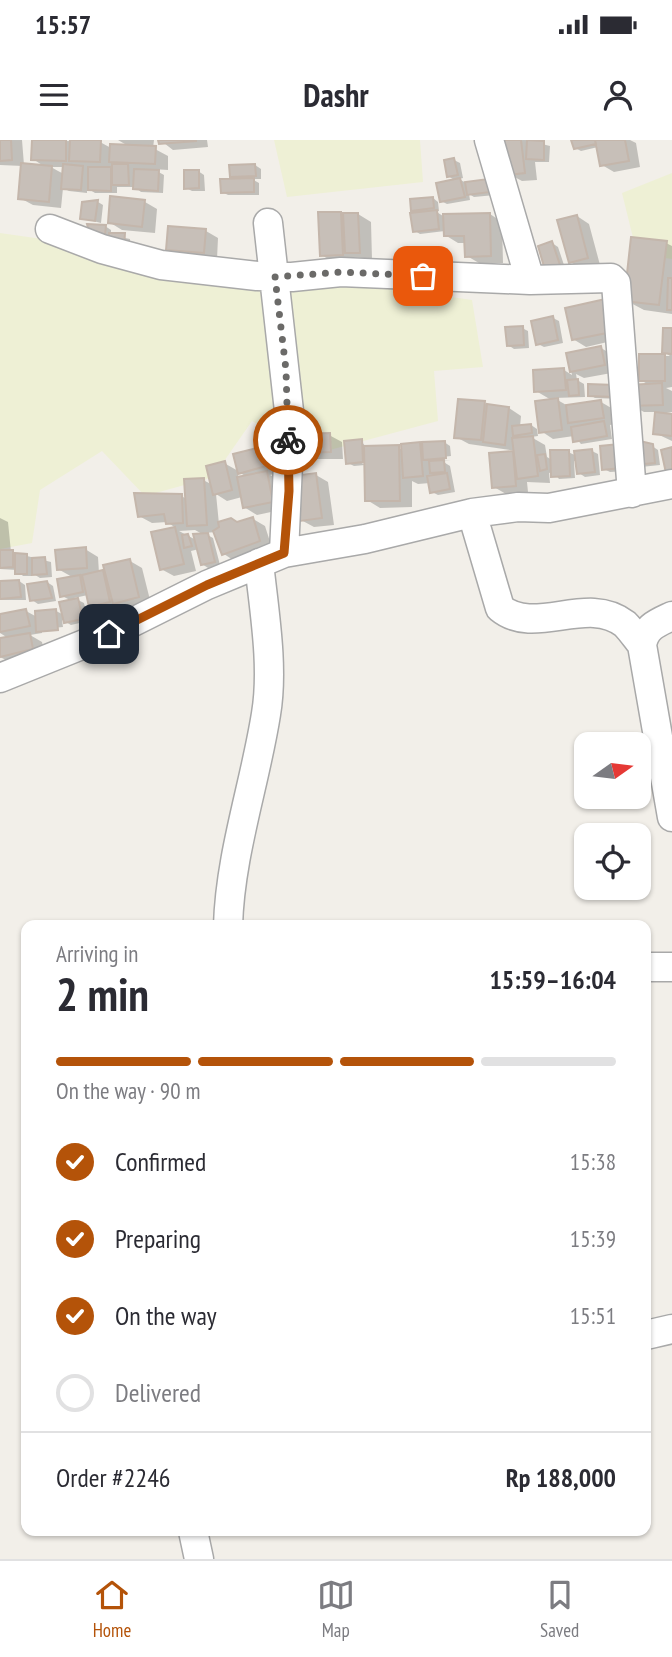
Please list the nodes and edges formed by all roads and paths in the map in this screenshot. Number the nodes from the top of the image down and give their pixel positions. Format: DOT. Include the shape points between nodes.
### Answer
graph roads {
  1 [pos="489,140"];
  2 [pos="268,223"];
  3 [pos="50,229"];
  4 [pos="275,277"];
  5 [pos="530,280"];
  6 [pos="672,484"];
  7 [pos="632,493"];
  8 [pos="472,513"];
  9 [pos="272,558"];
  10 [pos="672,616"];
  11 [pos="642,645"];
  12 [pos="0,678"];
  13 [pos="672,817"];
  14 [pos="228,920"];
  15 [pos="651,967"];
  16 [pos="672,967"];
  17 [pos="672,1329"];
  18 [pos="651,1334"];
  19 [pos="194,1536"];
  20 [pos="199,1559"];
  1 -- 5 [label="street"];
  2 -- 4 [label="street"];
  3 -- 4 [label="street" via="161,265"];
  4 -- 5 [label="street" via="341,272"];
  4 -- 9 [label="street" via="290,420"];
  5 -- 7 [label="street" via="607,276 616,283"];
  6 -- 7 [label="street"];
  7 -- 8 [label="street" via="549,508"];
  8 -- 9 [label="street"];
  8 -- 11 [label="street" via="500,608 508,615 519,619 603,614 624,624"];
  9 -- 12 [label="street" via="109,634"];
  9 -- 14 [label="street" via="267,710 229,893"];
  10 -- 11 [label="street" via="651,626"];
  11 -- 13 [label="street"];
  15 -- 16 [label="street"];
  17 -- 18 [label="street"];
  19 -- 20 [label="street"];
}
